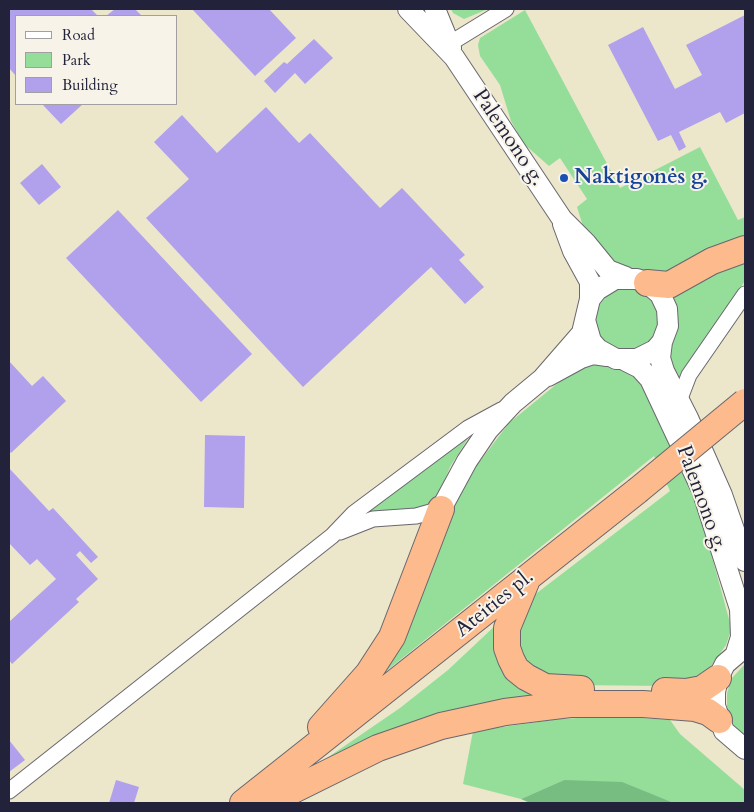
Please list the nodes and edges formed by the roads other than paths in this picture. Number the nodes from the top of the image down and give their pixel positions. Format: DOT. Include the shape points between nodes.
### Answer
graph roads {
  1 [pos="408,9"];
  2 [pos="424,9"];
  3 [pos="435,9"];
  4 [pos="506,9"];
  5 [pos="452,50"];
  6 [pos="562,219"];
  7 [pos="745,249"];
  8 [pos="637,280"];
  9 [pos="745,294"];
  10 [pos="590,299"];
  11 [pos="585,320"];
  12 [pos="662,342"];
  13 [pos="617,358"];
  14 [pos="542,379"];
  15 [pos="680,401"];
  16 [pos="745,402"];
  17 [pos="513,403"];
  18 [pos="441,510"];
  19 [pos="332,536"];
  20 [pos="745,561"];
  21 [pos="528,578"];
  22 [pos="741,650"];
  23 [pos="718,678"];
  24 [pos="719,720"];
  25 [pos="745,749"];
  26 [pos="280,774"];
  27 [pos="9,791"];
  28 [pos="243,803"];
  29 [pos="267,803"];
  1 -- 5 [label="street, Palemono g."];
  2 -- 5 [label="street"];
  3 -- 5 [label="street, Palemono g."];
  4 -- 5 [label="street"];
  5 -- 6 [label="street, Palemono g."];
  6 -- 8 [label="street, Palemono g." via="608,270"];
  6 -- 10 [label="street, Palemono g." via="573,251 590,282"];
  7 -- 8 [label="highway" via="712,261 669,285"];
  8 -- 10 [label="street" via="605,283"];
  8 -- 12 [label="street" via="660,294 667,309 668,326"];
  9 -- 15 [label="street" via="689,375"];
  10 -- 11 [label="street"];
  11 -- 13 [label="street" via="591,341"];
  11 -- 14 [label="street" via="582,333"];
  12 -- 13 [label="street" via="646,356"];
  12 -- 15 [label="street, Palemono g." via="660,358"];
  13 -- 14 [label="street" via="593,354"];
  13 -- 22 [label="street, Palemono g." via="640,368 650,379 702,490 740,609"];
  14 -- 17 [label="street"];
  15 -- 20 [label="street, Palemono g." via="722,495"];
  16 -- 21 [label="highway, Ateities pl., bridge"];
  17 -- 18 [label="street" via="477,445"];
  17 -- 19 [label="street" via="468,428 354,513"];
  18 -- 19 [label="street" via="416,516 373,519"];
  18 -- 26 [label="highway" via="400,618 381,656"];
  19 -- 27 [label="street"];
  21 -- 23 [label="highway" via="510,616 506,636 507,648 516,669 533,682 559,689 686,692 702,689"];
  21 -- 26 [label="highway, Ateities pl."];
  22 -- 23 [label="street" via="725,664"];
  23 -- 24 [label="street" via="715,692"];
  24 -- 25 [label="street" via="732,739"];
  24 -- 29 [label="highway" via="696,708 643,704 570,704 505,712 441,726 386,745"];
  26 -- 28 [label="highway, Ateities pl."];
}
